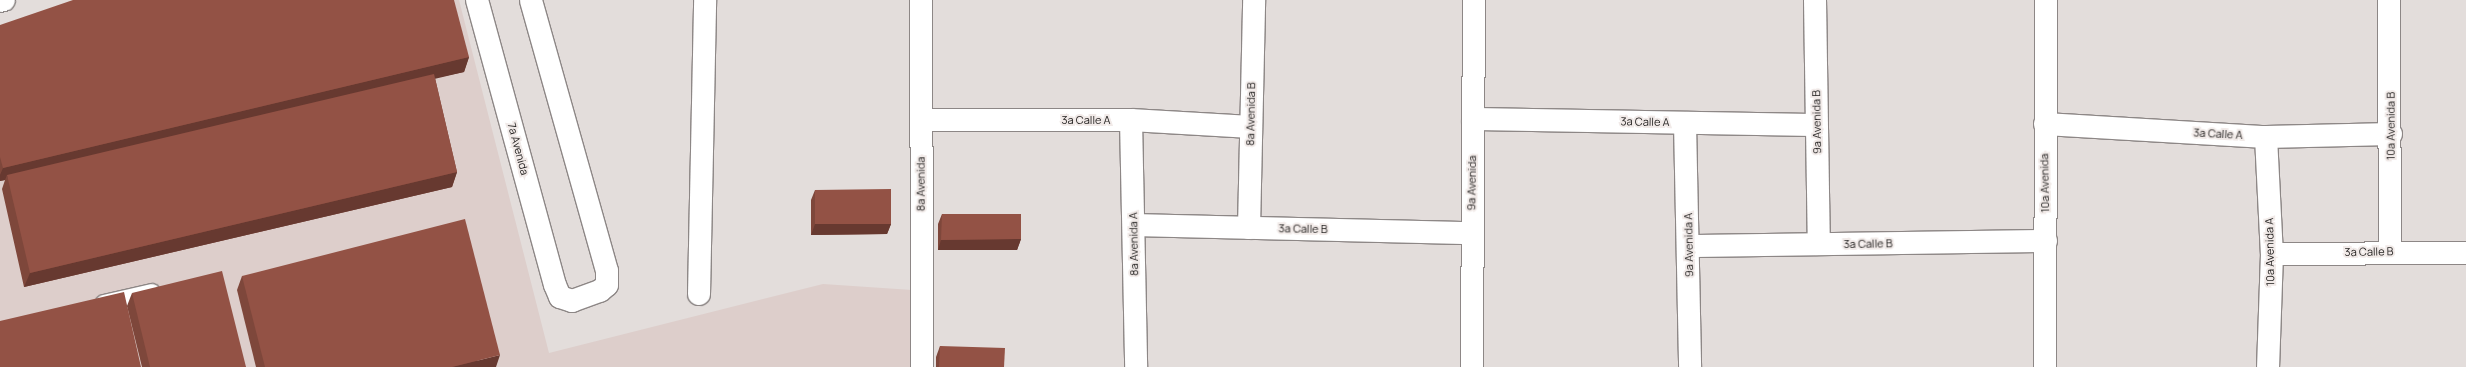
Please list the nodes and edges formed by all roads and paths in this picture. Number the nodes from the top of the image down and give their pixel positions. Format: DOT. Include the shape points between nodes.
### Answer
graph roads {
  1 [pos="4,0"];
  2 [pos="477,0"];
  3 [pos="531,0"];
  4 [pos="705,0"];
  5 [pos="921,0"];
  6 [pos="1254,0"];
  7 [pos="1474,0"];
  8 [pos="1815,0"];
  9 [pos="2046,0"];
  10 [pos="2389,0"];
  11 [pos="0,1"];
  12 [pos="1473,119"];
  13 [pos="921,120"];
  14 [pos="1131,120"];
  15 [pos="1685,123"];
  16 [pos="2044,124"];
  17 [pos="1816,126"];
  18 [pos="1251,127"];
  19 [pos="2391,134"];
  20 [pos="2266,137"];
  21 [pos="1134,225"];
  22 [pos="1249,228"];
  23 [pos="1472,234"];
  24 [pos="2046,241"];
  25 [pos="1819,244"];
  26 [pos="1689,246"];
  27 [pos="2390,252"];
  28 [pos="2466,253"];
  29 [pos="2272,254"];
  30 [pos="169,287"];
  31 [pos="699,294"];
  32 [pos="92,306"];
  33 [pos="922,367"];
  34 [pos="1136,367"];
  35 [pos="1472,367"];
  36 [pos="1690,367"];
  37 [pos="2045,367"];
  38 [pos="2268,367"];
  1 -- 11 [label="street"];
  2 -- 3 [label="street, 7a Avenida" via="560,297 572,301 600,291 607,285 607,271"];
  4 -- 31 [label="street"];
  5 -- 13 [label="street, 8a Avenida"];
  6 -- 18 [label="street, 8a Avenida B"];
  7 -- 12 [label="street, 9a Avenida"];
  8 -- 17 [label="street, 9a Avenida B"];
  9 -- 16 [label="street, 10a Avenida"];
  10 -- 19 [label="street, 10a Avenida B"];
  12 -- 15 [label="street, 3a Calle A"];
  12 -- 23 [label="street, 9a Avenida"];
  13 -- 14 [label="street, 3a Calle A"];
  13 -- 33 [label="street, 8a Avenida"];
  14 -- 18 [label="street, 3a Calle A"];
  14 -- 21 [label="street, 8a Avenida A"];
  15 -- 17 [label="street, 3a Calle A"];
  15 -- 26 [label="street, 9a Avenida A"];
  16 -- 20 [label="street, 3a Calle A"];
  16 -- 24 [label="street, 10a Avenida"];
  17 -- 25 [label="street, 9a Avenida B"];
  18 -- 22 [label="street, 8a Avenida B"];
  19 -- 20 [label="street, 3a Calle A"];
  19 -- 27 [label="street, 10a Avenida B"];
  20 -- 29 [label="street, 10a Avenida A"];
  21 -- 22 [label="street, 3a Calle B"];
  21 -- 34 [label="street, 8a Avenida A"];
  22 -- 23 [label="street, 3a Calle B"];
  23 -- 35 [label="street, 9a Avenida"];
  24 -- 25 [label="street, 3a Calle B"];
  24 -- 37 [label="street, 10a Avenida"];
  25 -- 26 [label="street, 3a Calle B"];
  26 -- 36 [label="street, 9a Avenida A"];
  27 -- 28 [label="street, 3a Calle B"];
  27 -- 29 [label="street, 3a Calle B"];
  29 -- 38 [label="street, 10a Avenida A"];
  30 -- 32 [label="lane"];
}
